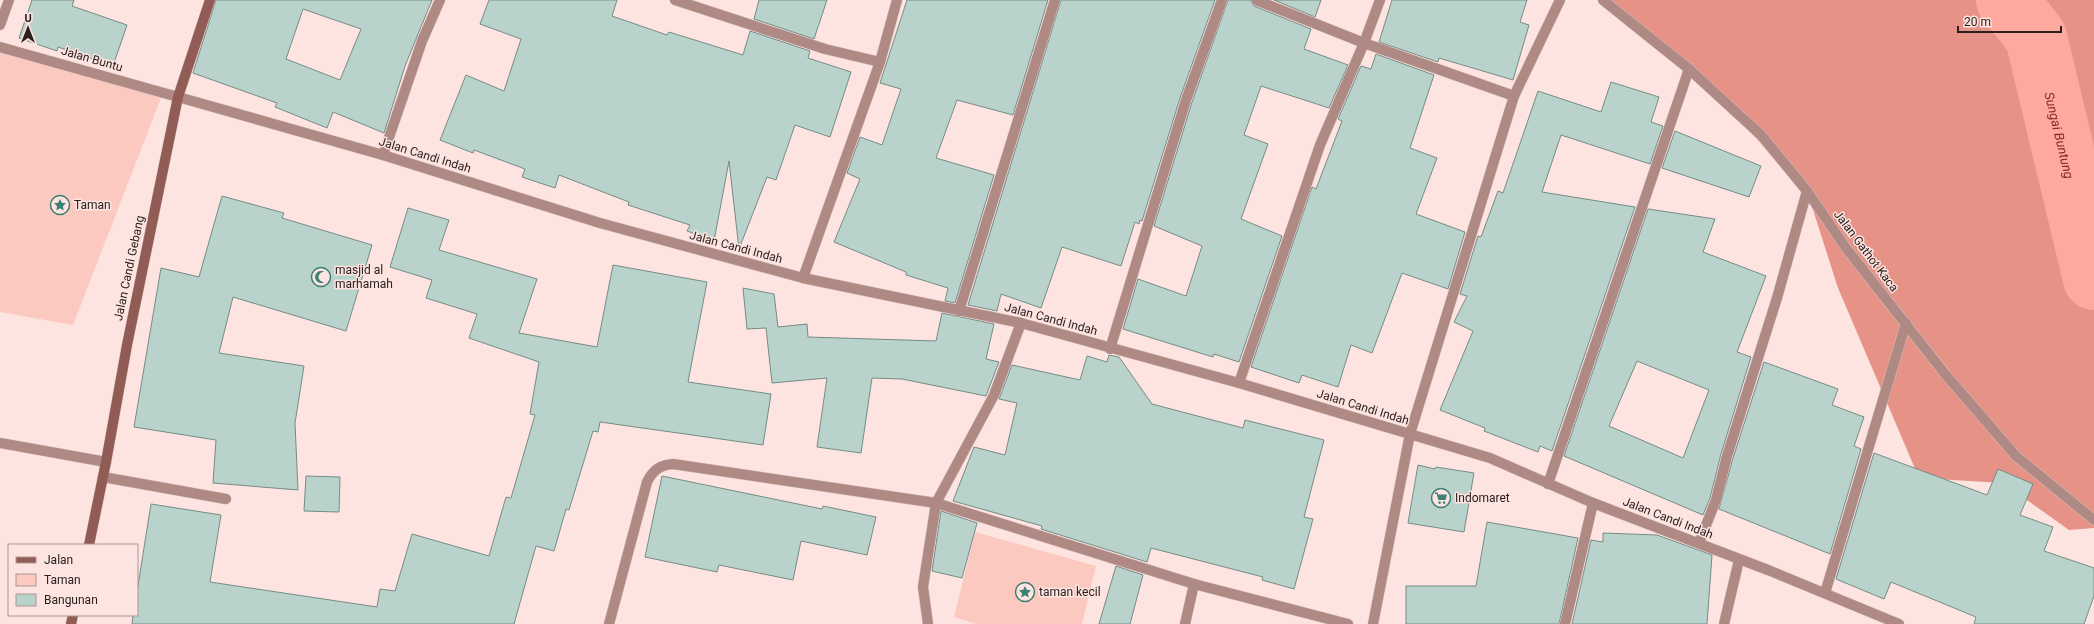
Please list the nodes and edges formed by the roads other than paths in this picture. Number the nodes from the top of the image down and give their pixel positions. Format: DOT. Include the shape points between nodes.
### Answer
graph roads {
  1 [pos="8,0"];
  2 [pos="210,0"];
  3 [pos="440,0"];
  4 [pos="676,0"];
  5 [pos="897,0"];
  6 [pos="1055,0"];
  7 [pos="1222,0"];
  8 [pos="1256,0"];
  9 [pos="1380,0"];
  10 [pos="1560,0"];
  11 [pos="1603,0"];
  12 [pos="0,25"];
  13 [pos="1364,44"];
  14 [pos="0,47"];
  15 [pos="880,62"];
  16 [pos="1689,68"];
  17 [pos="1514,96"];
  18 [pos="178,97"];
  19 [pos="383,156"];
  20 [pos="1807,191"];
  21 [pos="803,278"];
  22 [pos="959,311"];
  23 [pos="1021,323"];
  24 [pos="1906,323"];
  25 [pos="1110,349"];
  26 [pos="1238,383"];
  27 [pos="1410,434"];
  28 [pos="0,443"];
  29 [pos="106,462"];
  30 [pos="103,477"];
  31 [pos="1548,484"];
  32 [pos="226,499"];
  33 [pos="936,503"];
  34 [pos="1593,503"];
  35 [pos="2094,520"];
  36 [pos="1700,543"];
  37 [pos="89,544"];
  38 [pos="1739,560"];
  39 [pos="1194,584"];
  40 [pos="1825,593"];
  41 [pos="1893,623"];
  42 [pos="610,624"];
  43 [pos="928,624"];
  44 [pos="1185,624"];
  45 [pos="1348,624"];
  46 [pos="1373,624"];
  47 [pos="1566,624"];
  48 [pos="1724,624"];
  1 -- 12 [label="street"];
  2 -- 18 [label="main road, Jalan Candi Gebang"];
  3 -- 19 [label="street" via="422,41"];
  4 -- 15 [label="street" via="825,49"];
  5 -- 15 [label="street"];
  6 -- 22 [label="street"];
  7 -- 25 [label="street" via="1186,100"];
  8 -- 13 [label="street"];
  9 -- 13 [label="street"];
  10 -- 17 [label="street"];
  11 -- 16 [label="street, Jalan Gathot Kaca"];
  13 -- 17 [label="street"];
  13 -- 26 [label="street" via="1320,145"];
  14 -- 18 [label="street, Jalan Buntu"];
  15 -- 21 [label="street"];
  16 -- 20 [label="street, Jalan Gathot Kaca" via="1761,135"];
  16 -- 31 [label="street"];
  17 -- 27 [label="street"];
  18 -- 19 [label="street, Jalan Candi Indah"];
  18 -- 29 [label="main road, Jalan Candi Gebang" via="128,338"];
  19 -- 21 [label="street, Jalan Candi Indah" via="600,223"];
  20 -- 24 [label="street, Jalan Gathot Kaca" via="1846,248"];
  20 -- 36 [label="street" via="1716,500"];
  21 -- 22 [label="street, Jalan Candi Indah"];
  22 -- 23 [label="street, Jalan Candi Indah"];
  23 -- 25 [label="street, Jalan Candi Indah"];
  23 -- 33 [label="street" via="994,395"];
  24 -- 35 [label="street, Jalan Gathot Kaca" via="1945,374 2016,456"];
  24 -- 40 [label="street"];
  25 -- 26 [label="street, Jalan Candi Indah"];
  26 -- 27 [label="street, Jalan Candi Indah"];
  27 -- 31 [label="street, Jalan Candi Indah" via="1490,458"];
  27 -- 46 [label="street"];
  28 -- 29 [label="street"];
  29 -- 30 [label="main road, Jalan Candi Gebang"];
  30 -- 32 [label="street"];
  30 -- 37 [label="main road, Jalan Candi Gebang"];
  31 -- 34 [label="street, Jalan Candi Indah"];
  33 -- 39 [label="street"];
  33 -- 42 [label="street" via="673,464 664,465 656,469 647,482"];
  33 -- 43 [label="street" via="923,587"];
  34 -- 36 [label="street, Jalan Candi Indah"];
  34 -- 47 [label="street"];
  36 -- 38 [label="street, Jalan Candi Indah"];
  38 -- 40 [label="street, Jalan Candi Indah"];
  38 -- 48 [label="street"];
  39 -- 44 [label="street"];
  39 -- 45 [label="street"];
  40 -- 41 [label="street, Jalan Candi Indah"];
}
